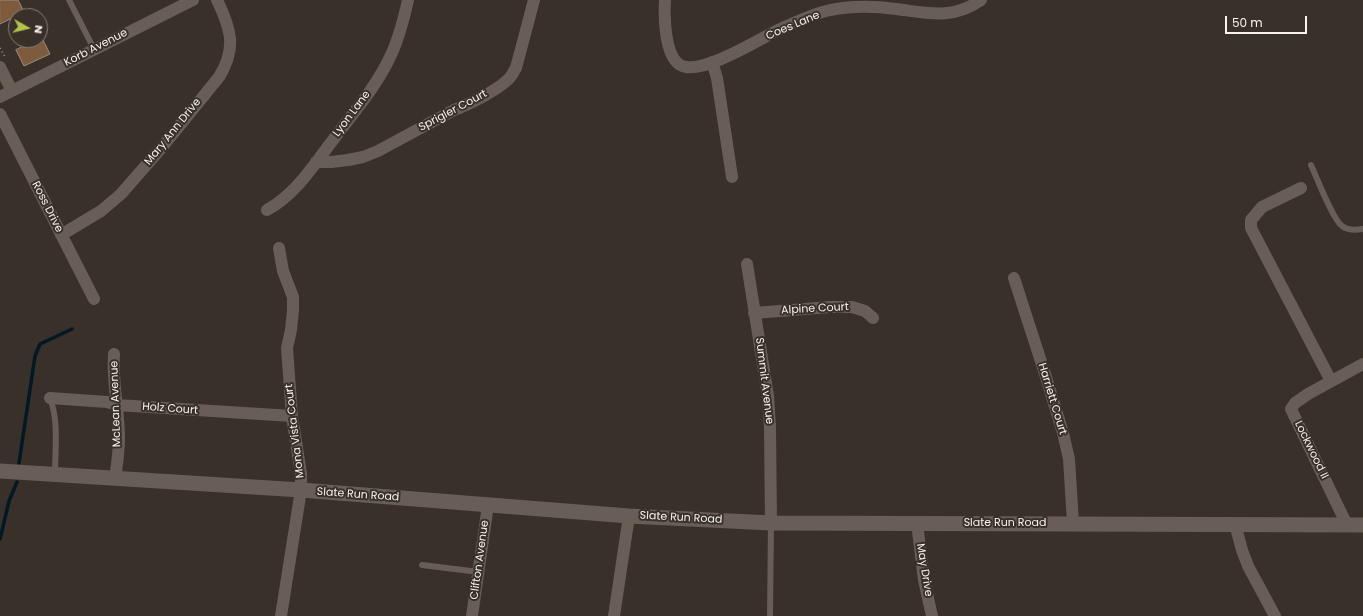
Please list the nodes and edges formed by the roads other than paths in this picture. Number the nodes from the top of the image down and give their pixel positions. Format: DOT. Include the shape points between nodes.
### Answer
graph roads {
  1 [pos="69,0"];
  2 [pos="193,0"];
  3 [pos="217,0"];
  4 [pos="408,0"];
  5 [pos="534,0"];
  6 [pos="665,0"];
  7 [pos="981,0"];
  8 [pos="178,3"];
  9 [pos="94,49"];
  10 [pos="712,62"];
  11 [pos="0,67"];
  12 [pos="12,91"];
  13 [pos="0,97"];
  14 [pos="0,114"];
  15 [pos="316,162"];
  16 [pos="1311,166"];
  17 [pos="732,177"];
  18 [pos="1301,188"];
  19 [pos="267,210"];
  20 [pos="1363,228"];
  21 [pos="61,235"];
  22 [pos="279,248"];
  23 [pos="746,264"];
  24 [pos="1014,278"];
  25 [pos="94,300"];
  26 [pos="754,313"];
  27 [pos="873,318"];
  28 [pos="114,354"];
  29 [pos="1363,364"];
  30 [pos="1331,381"];
  31 [pos="50,398"];
  32 [pos="117,405"];
  33 [pos="292,416"];
  34 [pos="0,472"];
  35 [pos="55,475"];
  36 [pos="115,479"];
  37 [pos="300,490"];
  38 [pos="488,505"];
  39 [pos="629,516"];
  40 [pos="771,523"];
  41 [pos="917,523"];
  42 [pos="1073,523"];
  43 [pos="1235,524"];
  44 [pos="1347,525"];
  45 [pos="1363,525"];
  46 [pos="422,565"];
  47 [pos="479,572"];
  48 [pos="280,616"];
  49 [pos="472,616"];
  50 [pos="614,616"];
  51 [pos="770,616"];
  52 [pos="932,616"];
  53 [pos="1275,616"];
  1 -- 9 [label="lane"];
  2 -- 8 [label="street, Korb Avenue"];
  3 -- 21 [label="street, Mary Ann Drive" via="228,26 231,46 227,62 219,77 121,194 101,212"];
  4 -- 15 [label="street, Lyon Lane" via="396,44 390,56 362,102"];
  5 -- 15 [label="street, Sprigler Court" via="516,68 504,83 378,151 348,160"];
  6 -- 10 [label="street, Coes Lane" via="666,32 673,59 686,67"];
  7 -- 10 [label="street, Coes Lane" via="962,10 943,14 861,7 828,11 811,16"];
  8 -- 9 [label="street, Korb Avenue"];
  9 -- 12 [label="street, Korb Avenue"];
  10 -- 17 [label="street" via="717,78"];
  11 -- 12 [label="street"];
  12 -- 13 [label="street, Korb Avenue"];
  14 -- 21 [label="street, Ross Drive"];
  15 -- 19 [label="street, Lyon Lane" via="296,187"];
  16 -- 20 [label="lane" via="1335,218 1342,227 1351,230"];
  18 -- 30 [label="street" via="1262,206 1251,220 1252,228"];
  21 -- 25 [label="street, Ross Drive"];
  22 -- 33 [label="street, Mona Vista Court" via="283,271 293,297 291,330 286,348"];
  23 -- 26 [label="street, Summit Avenue"];
  24 -- 42 [label="street, Harriett Court" via="1063,433 1069,459"];
  26 -- 27 [label="street, Alpine Court" via="852,307 865,311"];
  26 -- 40 [label="street, Summit Avenue" via="768,396"];
  28 -- 32 [label="street, McLean Avenue"];
  29 -- 30 [label="street, Lockwood II"];
  30 -- 44 [label="street, Lockwood II" via="1295,402 1291,409"];
  31 -- 32 [label="street, Holz Court"];
  31 -- 35 [label="lane" via="54,407 56,433"];
  32 -- 33 [label="street, Holz Court"];
  32 -- 36 [label="street, McLean Avenue" via="119,439"];
  33 -- 37 [label="street, Mona Vista Court" via="301,474"];
  34 -- 35 [label="street, Slate Run Road"];
  35 -- 36 [label="street, Slate Run Road"];
  36 -- 37 [label="street, Slate Run Road"];
  37 -- 38 [label="street, Slate Run Road"];
  37 -- 48 [label="street, Mona Vista Court"];
  38 -- 39 [label="street, Slate Run Road"];
  38 -- 47 [label="street, Clifton Avenue"];
  39 -- 40 [label="street, Slate Run Road"];
  39 -- 50 [label="street"];
  40 -- 41 [label="street, Slate Run Road"];
  40 -- 51 [label="lane"];
  41 -- 42 [label="street, Slate Run Road"];
  41 -- 52 [label="street, May Drive" via="924,580"];
  42 -- 43 [label="street, Slate Run Road"];
  43 -- 44 [label="street, Slate Run Road"];
  43 -- 53 [label="street" via="1248,566"];
  44 -- 45 [label="street, Slate Run Road"];
  46 -- 47 [label="lane"];
  47 -- 49 [label="street, Clifton Avenue"];
}
